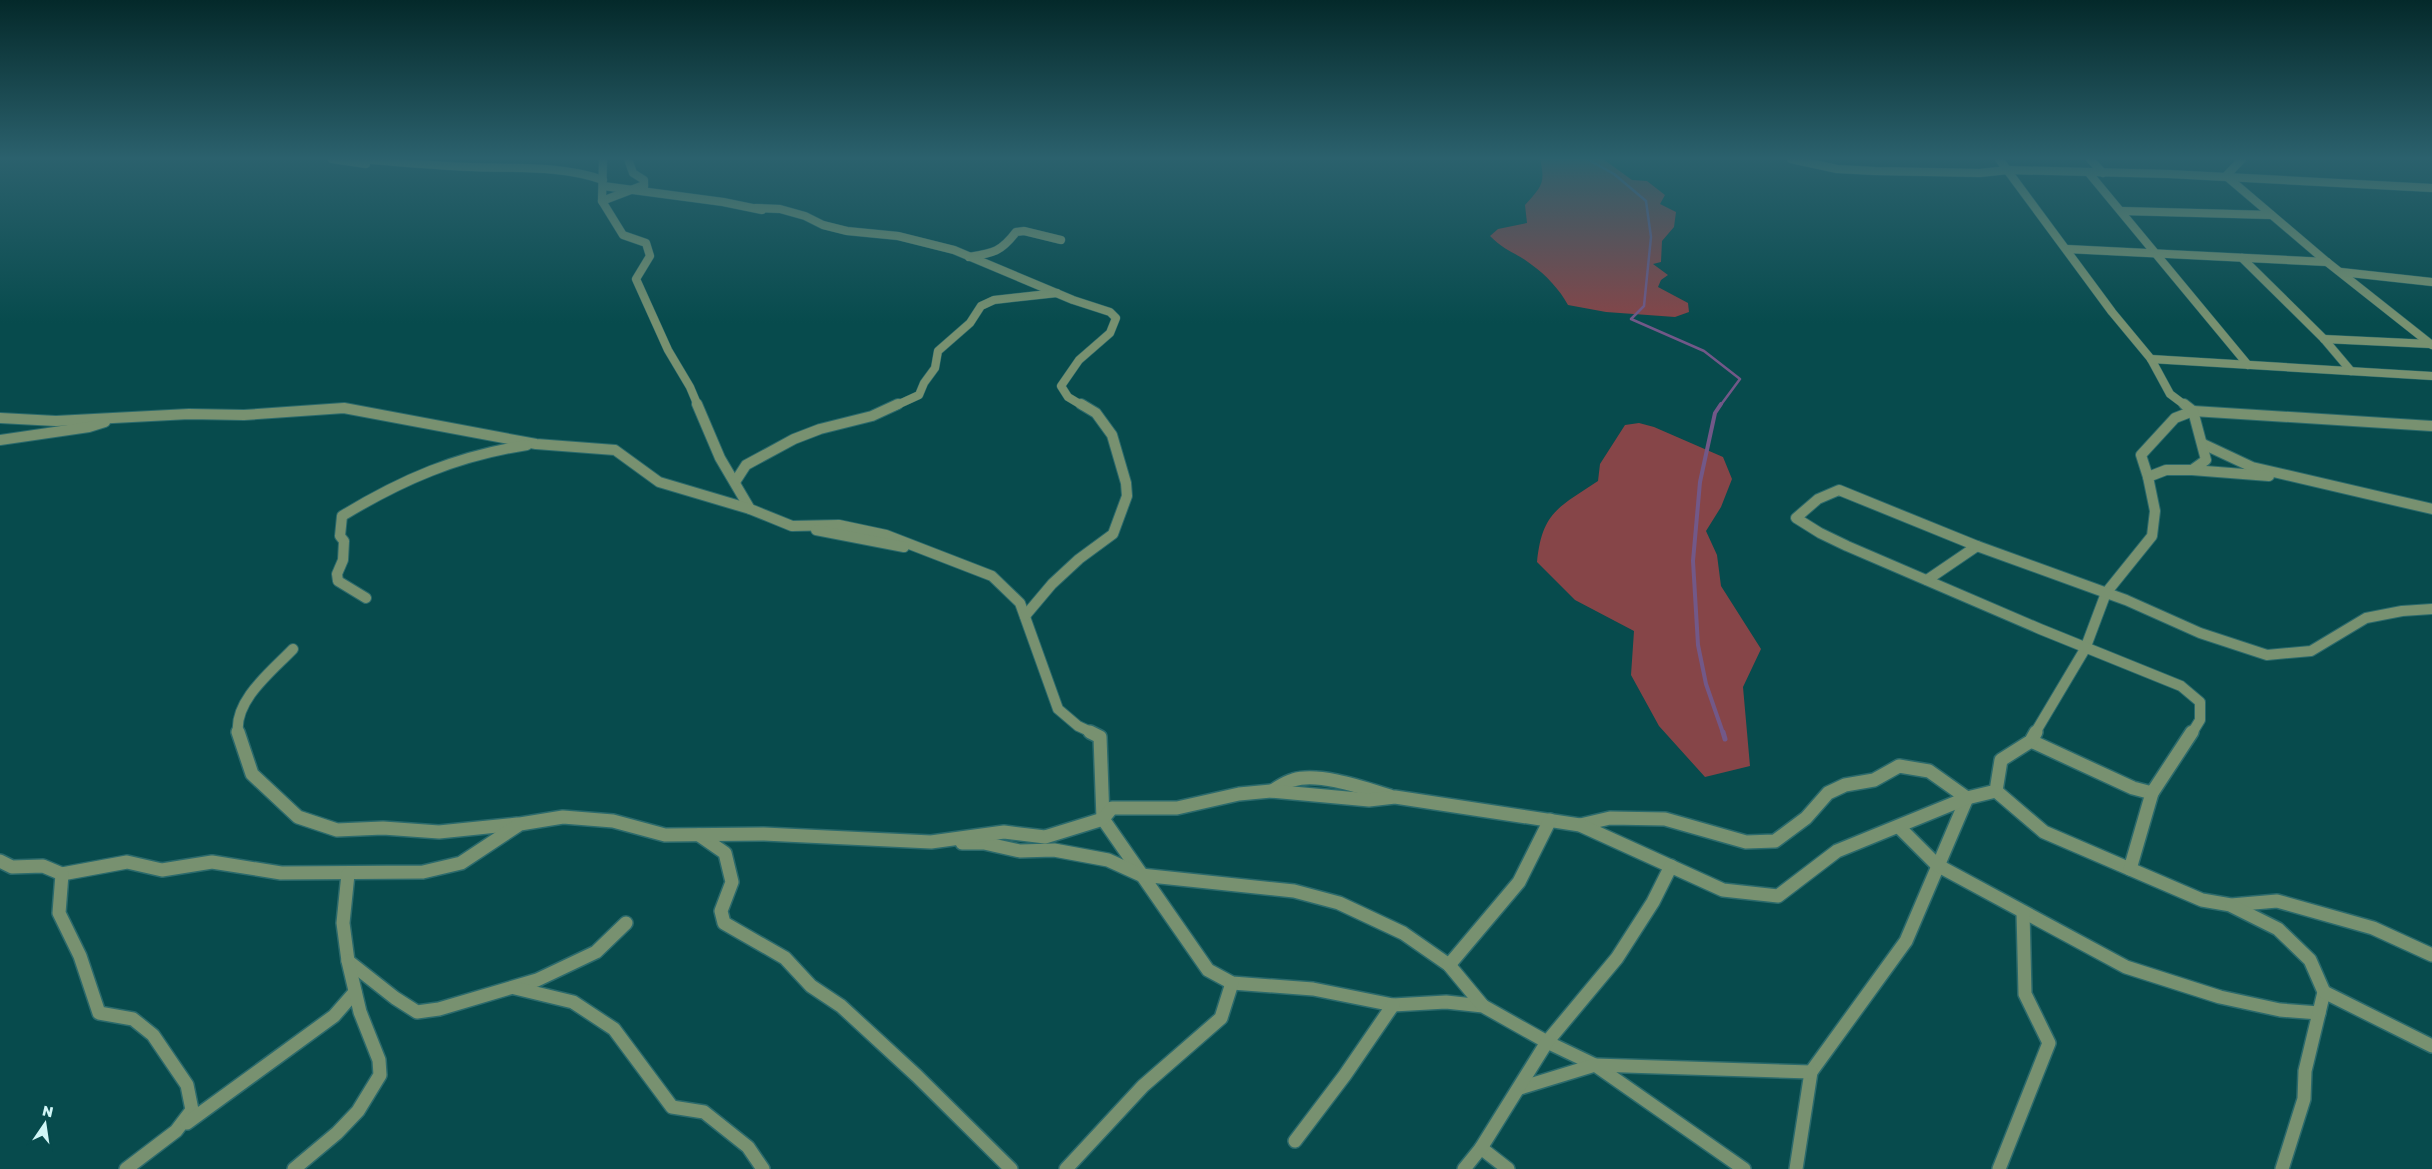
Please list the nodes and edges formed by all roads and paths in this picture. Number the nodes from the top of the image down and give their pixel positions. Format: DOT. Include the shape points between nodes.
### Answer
graph roads {
  1 [pos="610,214"];
  2 [pos="797,214"];
  3 [pos="2039,214"];
  4 [pos="2124,214"];
  5 [pos="2216,214"];
  6 [pos="2270,215"];
  7 [pos="1061,240"];
  8 [pos="1006,246"];
  9 [pos="2067,249"];
  10 [pos="2155,254"];
  11 [pos="968,258"];
  12 [pos="2242,258"];
  13 [pos="2327,262"];
  14 [pos="992,267"];
  15 [pos="2340,272"];
  16 [pos="2432,282"];
  17 [pos="1058,292"];
  18 [pos="2324,339"];
  19 [pos="2431,344"];
  20 [pos="2151,359"];
  21 [pos="2248,365"];
  22 [pos="2351,371"];
  23 [pos="2432,376"];
  24 [pos="2193,411"];
  25 [pos="118,417"];
  26 [pos="0,418"];
  27 [pos="2432,426"];
  28 [pos="0,440"];
  29 [pos="536,444"];
  30 [pos="2203,444"];
  31 [pos="2192,470"];
  32 [pos="2285,476"];
  33 [pos="2148,477"];
  34 [pos="735,482"];
  35 [pos="750,509"];
  36 [pos="2432,509"];
  37 [pos="1977,546"];
  38 [pos="1927,580"];
  39 [pos="2106,593"];
  40 [pos="366,598"];
  41 [pos="2432,609"];
  42 [pos="1025,616"];
  43 [pos="293,649"];
  44 [pos="2085,649"];
  45 [pos="2031,740"];
  46 [pos="1996,792"];
  47 [pos="2152,793"];
  48 [pos="1967,798"];
  49 [pos="1103,819"];
  50 [pos="1550,820"];
  51 [pos="520,824"];
  52 [pos="1580,825"];
  53 [pos="1899,827"];
  54 [pos="699,835"];
  55 [pos="932,842"];
  56 [pos="0,861"];
  57 [pos="1937,865"];
  58 [pos="1671,866"];
  59 [pos="2130,869"];
  60 [pos="62,874"];
  61 [pos="348,874"];
  62 [pos="1141,874"];
  63 [pos="2231,905"];
  64 [pos="2023,912"];
  65 [pos="626,923"];
  66 [pos="2432,955"];
  67 [pos="348,961"];
  68 [pos="1449,965"];
  69 [pos="1232,983"];
  70 [pos="514,988"];
  71 [pos="355,992"];
  72 [pos="2324,992"];
  73 [pos="1393,1006"];
  74 [pos="1482,1006"];
  75 [pos="2319,1013"];
  76 [pos="1547,1042"];
  77 [pos="2432,1046"];
  78 [pos="1595,1065"];
  79 [pos="1811,1072"];
  80 [pos="1520,1088"];
  81 [pos="176,1131"];
  82 [pos="1295,1142"];
  83 [pos="1481,1148"];
  84 [pos="126,1169"];
  85 [pos="294,1169"];
  86 [pos="764,1169"];
  87 [pos="1011,1169"];
  88 [pos="1066,1169"];
  89 [pos="1464,1169"];
  90 [pos="1508,1169"];
  91 [pos="1744,1169"];
  92 [pos="1796,1169"];
  93 [pos="1999,1169"];
  94 [pos="2282,1169"];
  1 -- 34 [label="street" via="623,235 646,243 650,256 636,279 668,350 690,387 720,458"];
  2 -- 11 [label="street" via="847,231 936,245"];
  3 -- 9 [label="street"];
  4 -- 10 [label="street"];
  5 -- 6 [label="street"];
  6 -- 13 [label="street"];
  7 -- 8 [label="street" via="1024,231 1016,232"];
  8 -- 11 [label="street" via="993,253"];
  8 -- 14 [label="street"];
  9 -- 10 [label="street"];
  9 -- 20 [label="street"];
  10 -- 12 [label="street"];
  10 -- 21 [label="street"];
  11 -- 14 [label="street"];
  12 -- 13 [label="street"];
  12 -- 18 [label="street"];
  13 -- 15 [label="street"];
  14 -- 17 [label="street"];
  15 -- 16 [label="street"];
  15 -- 19 [label="street"];
  17 -- 34 [label="street" via="994,300 981,306 970,323 938,351 934,368 919,395 872,416 794,439 746,465"];
  17 -- 42 [label="street" via="1110,312 1116,318 1110,333 1079,360 1061,386 1068,397 1096,413 1112,435 1127,496 1113,534 1052,584"];
  18 -- 19 [label="street"];
  18 -- 22 [label="street"];
  20 -- 21 [label="street"];
  20 -- 24 [label="street" via="2170,394"];
  21 -- 22 [label="street"];
  22 -- 23 [label="street"];
  24 -- 27 [label="street"];
  24 -- 30 [label="street"];
  24 -- 33 [label="street" via="2175,418 2141,455"];
  25 -- 26 [label="street" via="56,421"];
  25 -- 28 [label="street" via="90,427"];
  25 -- 29 [label="street" via="244,415 344,408"];
  29 -- 35 [label="street" via="615,450 660,482"];
  29 -- 40 [label="street" via="457,458 380,492 342,516 343,560 337,574 338,581"];
  30 -- 31 [label="street" via="2206,460"];
  30 -- 32 [label="street" via="2252,467"];
  31 -- 32 [label="street"];
  31 -- 33 [label="street" via="2166,470"];
  32 -- 36 [label="street"];
  33 -- 39 [label="street" via="2155,511 2152,536"];
  34 -- 35 [label="street"];
  35 -- 42 [label="street" via="792,526 949,558 992,576 1020,603"];
  37 -- 38 [label="street"];
  37 -- 38 [label="street" via="1839,490 1818,499 1796,518 1832,538"];
  37 -- 39 [label="street"];
  38 -- 44 [label="street"];
  39 -- 41 [label="street" via="2200,633 2267,655 2312,651 2366,618"];
  39 -- 44 [label="street"];
  42 -- 49 [label="street" via="1058,709 1078,726 1100,737"];
  43 -- 51 [label="street" via="258,686 244,705 237,724 239,740 252,774 298,817 337,830 383,828 439,832"];
  44 -- 45 [label="street"];
  44 -- 47 [label="street" via="2180,686 2200,702 2200,720"];
  45 -- 46 [label="street" via="2001,760"];
  45 -- 47 [label="street" via="2133,788"];
  46 -- 48 [label="street"];
  46 -- 59 [label="street" via="2044,832"];
  47 -- 59 [label="street"];
  48 -- 52 [label="street" via="1928,771 1899,766 1874,780 1845,785 1828,793 1806,818 1775,841 1746,842 1665,819 1610,818"];
  48 -- 53 [label="street"];
  48 -- 57 [label="street"];
  49 -- 50 [label="street" via="1112,808 1177,808 1239,794 1271,791 1353,796 1369,800 1395,797"];
  49 -- 55 [label="street" via="1045,837 1004,832"];
  49 -- 62 [label="street"];
  50 -- 52 [label="street"];
  50 -- 68 [label="street" via="1519,882"];
  51 -- 54 [label="street" via="563,817 613,821 665,836"];
  51 -- 61 [label="street" via="461,863 423,872"];
  52 -- 58 [label="street"];
  53 -- 57 [label="street"];
  53 -- 58 [label="street" via="1837,851 1778,896 1723,890"];
  54 -- 55 [label="street" via="764,834"];
  54 -- 87 [label="street" via="725,853 732,882 721,911 724,922 785,958 811,986 840,1006 917,1076"];
  55 -- 62 [label="street" via="984,843 1020,851 1054,850 1108,860"];
  56 -- 60 [label="street" via="12,867 43,866"];
  57 -- 64 [label="street"];
  57 -- 79 [label="street" via="1906,940"];
  58 -- 76 [label="street" via="1653,902 1617,958"];
  59 -- 63 [label="street" via="2202,900"];
  60 -- 61 [label="street" via="126,862 162,870 212,862 282,873"];
  60 -- 81 [label="street" via="59,913 80,956 99,1013 132,1019 153,1035 188,1085 192,1110"];
  61 -- 67 [label="street" via="343,923"];
  62 -- 68 [label="street" via="1294,891 1339,903 1403,933"];
  62 -- 69 [label="street" via="1208,970"];
  63 -- 66 [label="street" via="2277,901 2373,928"];
  63 -- 72 [label="street" via="2278,929 2310,960"];
  64 -- 75 [label="street" via="2126,967 2220,997 2280,1010"];
  64 -- 93 [label="street" via="2024,994 2049,1043"];
  65 -- 70 [label="street" via="596,952"];
  67 -- 70 [label="street" via="416,1012 439,1009"];
  67 -- 71 [label="street"];
  68 -- 74 [label="street"];
  69 -- 73 [label="street" via="1313,989"];
  69 -- 88 [label="street" via="1221,1018 1143,1086"];
  70 -- 86 [label="street" via="573,1002 614,1029 672,1107 704,1112 748,1147"];
  71 -- 81 [label="street" via="334,1016"];
  71 -- 85 [label="street" via="379,1060 380,1075 358,1111"];
  72 -- 75 [label="street"];
  72 -- 77 [label="street"];
  73 -- 74 [label="street" via="1446,1002"];
  73 -- 82 [label="street"];
  74 -- 76 [label="street"];
  75 -- 94 [label="street" via="2305,1071 2304,1099"];
  76 -- 78 [label="street"];
  76 -- 80 [label="street"];
  78 -- 79 [label="street"];
  78 -- 80 [label="street"];
  78 -- 91 [label="street"];
  79 -- 92 [label="street"];
  80 -- 83 [label="street"];
  81 -- 84 [label="street"];
  83 -- 89 [label="street"];
  83 -- 90 [label="street"];
}
